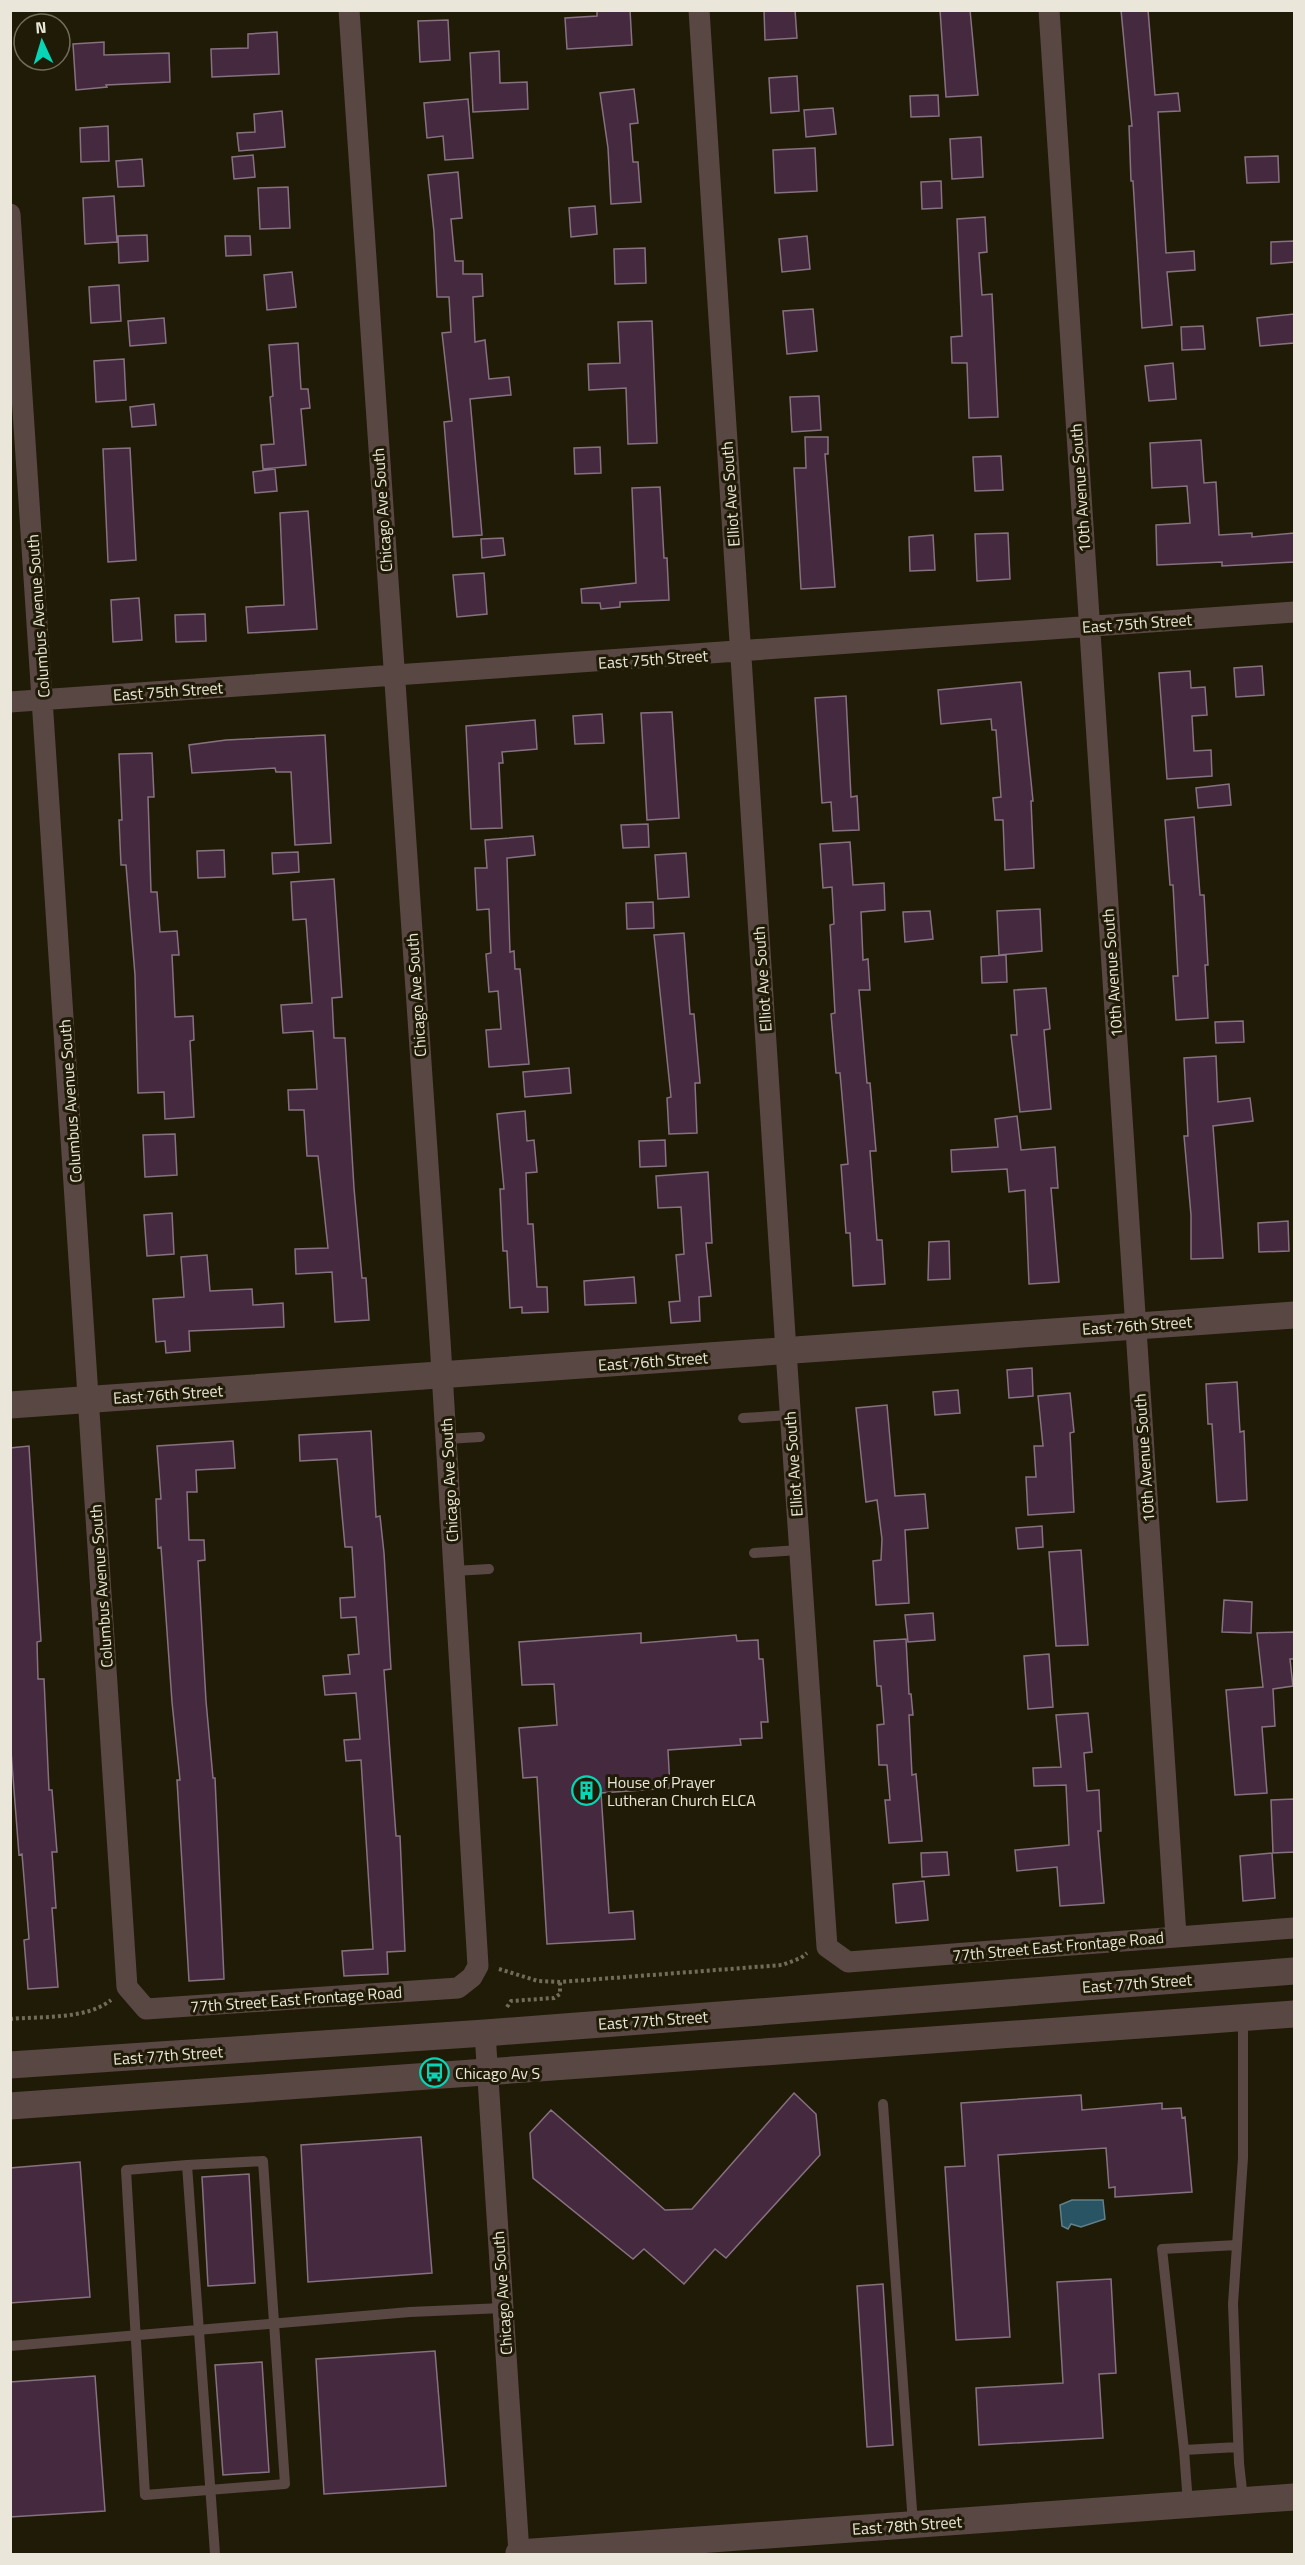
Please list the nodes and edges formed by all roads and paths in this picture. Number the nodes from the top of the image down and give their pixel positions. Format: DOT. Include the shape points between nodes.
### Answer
graph roads {
  1 [pos="349,10"];
  2 [pos="699,10"];
  3 [pos="1049,10"];
  4 [pos="10,214"];
  5 [pos="1294,612"];
  6 [pos="1090,626"];
  7 [pos="741,653"];
  8 [pos="393,677"];
  9 [pos="44,699"];
  10 [pos="10,702"];
  11 [pos="1294,1315"];
  12 [pos="1136,1325"];
  13 [pos="786,1351"];
  14 [pos="442,1375"];
  15 [pos="89,1400"];
  16 [pos="10,1405"];
  17 [pos="790,1415"];
  18 [pos="743,1418"];
  19 [pos="480,1437"];
  20 [pos="446,1439"];
  21 [pos="799,1550"];
  22 [pos="754,1553"];
  23 [pos="489,1569"];
  24 [pos="454,1571"];
  25 [pos="1294,1928"];
  26 [pos="1176,1936"];
  27 [pos="827,1947"];
  28 [pos="1294,1971"];
  29 [pos="475,1972"];
  30 [pos="127,1987"];
  31 [pos="1294,2014"];
  32 [pos="1243,2017"];
  33 [pos="10,2019"];
  34 [pos="484,2033"];
  35 [pos="10,2065"];
  36 [pos="488,2071"];
  37 [pos="883,2104"];
  38 [pos="10,2106"];
  39 [pos="187,2165"];
  40 [pos="1237,2245"];
  41 [pos="503,2308"];
  42 [pos="273,2324"];
  43 [pos="199,2331"];
  44 [pos="137,2336"];
  45 [pos="10,2346"];
  46 [pos="1238,2447"];
  47 [pos="1184,2450"];
  48 [pos="210,2491"];
  49 [pos="1294,2497"];
  50 [pos="1243,2500"];
  51 [pos="1188,2504"];
  52 [pos="913,2524"];
  53 [pos="519,2553"];
  54 [pos="215,2554"];
  1 -- 8 [label="street, Chicago Ave South"];
  2 -- 7 [label="street, Elliot Ave South"];
  3 -- 6 [label="street, 10th Avenue South"];
  4 -- 9 [label="street, Columbus Avenue South"];
  5 -- 6 [label="street, East 75th Street"];
  6 -- 7 [label="street, East 75th Street"];
  6 -- 12 [label="street, 10th Avenue South"];
  7 -- 8 [label="street, East 75th Street"];
  7 -- 13 [label="street, Elliot Ave South"];
  8 -- 9 [label="street, East 75th Street"];
  8 -- 14 [label="street, Chicago Ave South"];
  9 -- 10 [label="street, East 75th Street"];
  9 -- 15 [label="street, Columbus Avenue South"];
  11 -- 12 [label="street, East 76th Street"];
  12 -- 13 [label="street, East 76th Street"];
  12 -- 26 [label="street, 10th Avenue South"];
  13 -- 14 [label="street, East 76th Street"];
  13 -- 17 [label="street, Elliot Ave South"];
  14 -- 15 [label="street, East 76th Street"];
  14 -- 20 [label="street, Chicago Ave South"];
  15 -- 16 [label="street, East 76th Street"];
  15 -- 30 [label="street, Columbus Avenue South"];
  17 -- 18 [label="lane"];
  17 -- 21 [label="street, Elliot Ave South"];
  19 -- 20 [label="lane"];
  20 -- 24 [label="street, Chicago Ave South"];
  21 -- 22 [label="lane"];
  21 -- 27 [label="street, Elliot Ave South"];
  23 -- 24 [label="lane"];
  24 -- 29 [label="street, Chicago Ave South"];
  25 -- 26 [label="street, 77th Street East Frontage Road"];
  26 -- 27 [label="street, 77th Street East Frontage Road" via="848,1962"];
  27 -- 29 [label="path" via="812,1949 782,1965 560,1982 538,1981 490,1965"];
  28 -- 34 [label="street, East 77th Street"];
  29 -- 30 [label="street, 77th Street East Frontage Road" via="458,1988 146,2009"];
  30 -- 33 [label="path" via="102,2007 86,2012"];
  31 -- 32 [label="street"];
  32 -- 36 [label="street"];
  32 -- 40 [label="lane" via="1243,2158"];
  34 -- 35 [label="street, East 77th Street"];
  34 -- 36 [label="street, Chicago Ave South"];
  36 -- 38 [label="street"];
  36 -- 41 [label="street, Chicago Ave South"];
  37 -- 52 [label="lane"];
  39 -- 42 [label="lane" via="263,2161"];
  39 -- 43 [label="lane"];
  39 -- 44 [label="lane" via="126,2170"];
  40 -- 46 [label="lane" via="1233,2304"];
  40 -- 47 [label="lane" via="1162,2248"];
  41 -- 42 [label="lane"];
  41 -- 53 [label="street, Chicago Ave South"];
  42 -- 43 [label="lane"];
  42 -- 48 [label="lane" via="285,2484"];
  43 -- 44 [label="lane"];
  43 -- 48 [label="lane"];
  44 -- 45 [label="lane"];
  44 -- 48 [label="lane" via="145,2495"];
  46 -- 47 [label="lane"];
  46 -- 50 [label="lane"];
  47 -- 51 [label="lane"];
  48 -- 54 [label="lane"];
  49 -- 50 [label="street, East 78th Street"];
  50 -- 51 [label="street, East 78th Street"];
  51 -- 52 [label="street, East 78th Street"];
  52 -- 53 [label="street, East 78th Street"];
}
